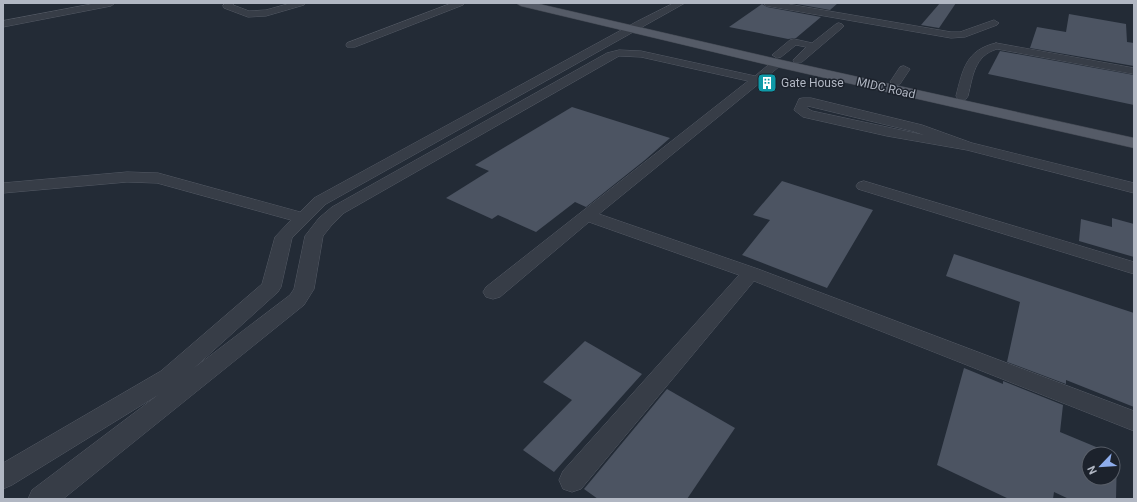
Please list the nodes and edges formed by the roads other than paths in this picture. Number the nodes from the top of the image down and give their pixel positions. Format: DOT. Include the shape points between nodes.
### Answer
graph roads {
  1 [pos="111,3"];
  2 [pos="230,3"];
  3 [pos="301,3"];
  4 [pos="460,3"];
  5 [pos="521,3"];
  6 [pos="547,3"];
  7 [pos="681,3"];
  8 [pos="767,3"];
  9 [pos="848,7"];
  10 [pos="839,15"];
  11 [pos="994,23"];
  12 [pos="3,24"];
  13 [pos="635,26"];
  14 [pos="839,26"];
  15 [pos="351,45"];
  16 [pos="814,46"];
  17 [pos="777,59"];
  18 [pos="798,60"];
  19 [pos="904,69"];
  20 [pos="1134,71"];
  21 [pos="757,80"];
  22 [pos="896,82"];
  23 [pos="962,96"];
  24 [pos="1134,134"];
  25 [pos="1134,143"];
  26 [pos="967,146"];
  27 [pos="864,186"];
  28 [pos="3,188"];
  29 [pos="1134,188"];
  30 [pos="587,215"];
  31 [pos="303,218"];
  32 [pos="1134,268"];
  33 [pos="751,273"];
  34 [pos="493,292"];
  35 [pos="1134,421"];
  36 [pos="3,477"];
  37 [pos="572,480"];
  38 [pos="42,499"];
  1 -- 12 [label="street"];
  2 -- 3 [label="street" via="227,6 248,14 266,13"];
  4 -- 15 [label="street"];
  5 -- 13 [label="main road, MIDC Road"];
  6 -- 13 [label="main road, MIDC Road"];
  7 -- 13 [label="street"];
  8 -- 10 [label="street"];
  9 -- 10 [label="street"];
  10 -- 11 [label="street" via="951,35 961,35"];
  13 -- 17 [label="main road, MIDC Road"];
  13 -- 31 [label="street" via="320,201"];
  14 -- 16 [label="street"];
  16 -- 17 [label="street" via="794,42"];
  16 -- 18 [label="street"];
  17 -- 18 [label="main road, MIDC Road"];
  17 -- 21 [label="street"];
  17 -- 25 [label="main road, MIDC Road"];
  18 -- 22 [label="main road, MIDC Road"];
  19 -- 22 [label="street"];
  20 -- 23 [label="street" via="996,46 978,54 972,60"];
  21 -- 30 [label="street"];
  21 -- 38 [label="street" via="641,54 611,55 338,210 314,236 304,289 297,300"];
  22 -- 23 [label="main road, MIDC Road"];
  23 -- 24 [label="main road, MIDC Road"];
  26 -- 26 [label="street" via="917,128 811,102 803,102 800,110 886,132"];
  26 -- 29 [label="street"];
  27 -- 32 [label="street"];
  28 -- 31 [label="street" via="127,177 158,178"];
  30 -- 33 [label="street"];
  30 -- 34 [label="street"];
  31 -- 36 [label="street" via="284,237 271,287 169,377"];
  33 -- 35 [label="street"];
  33 -- 37 [label="street"];
}
